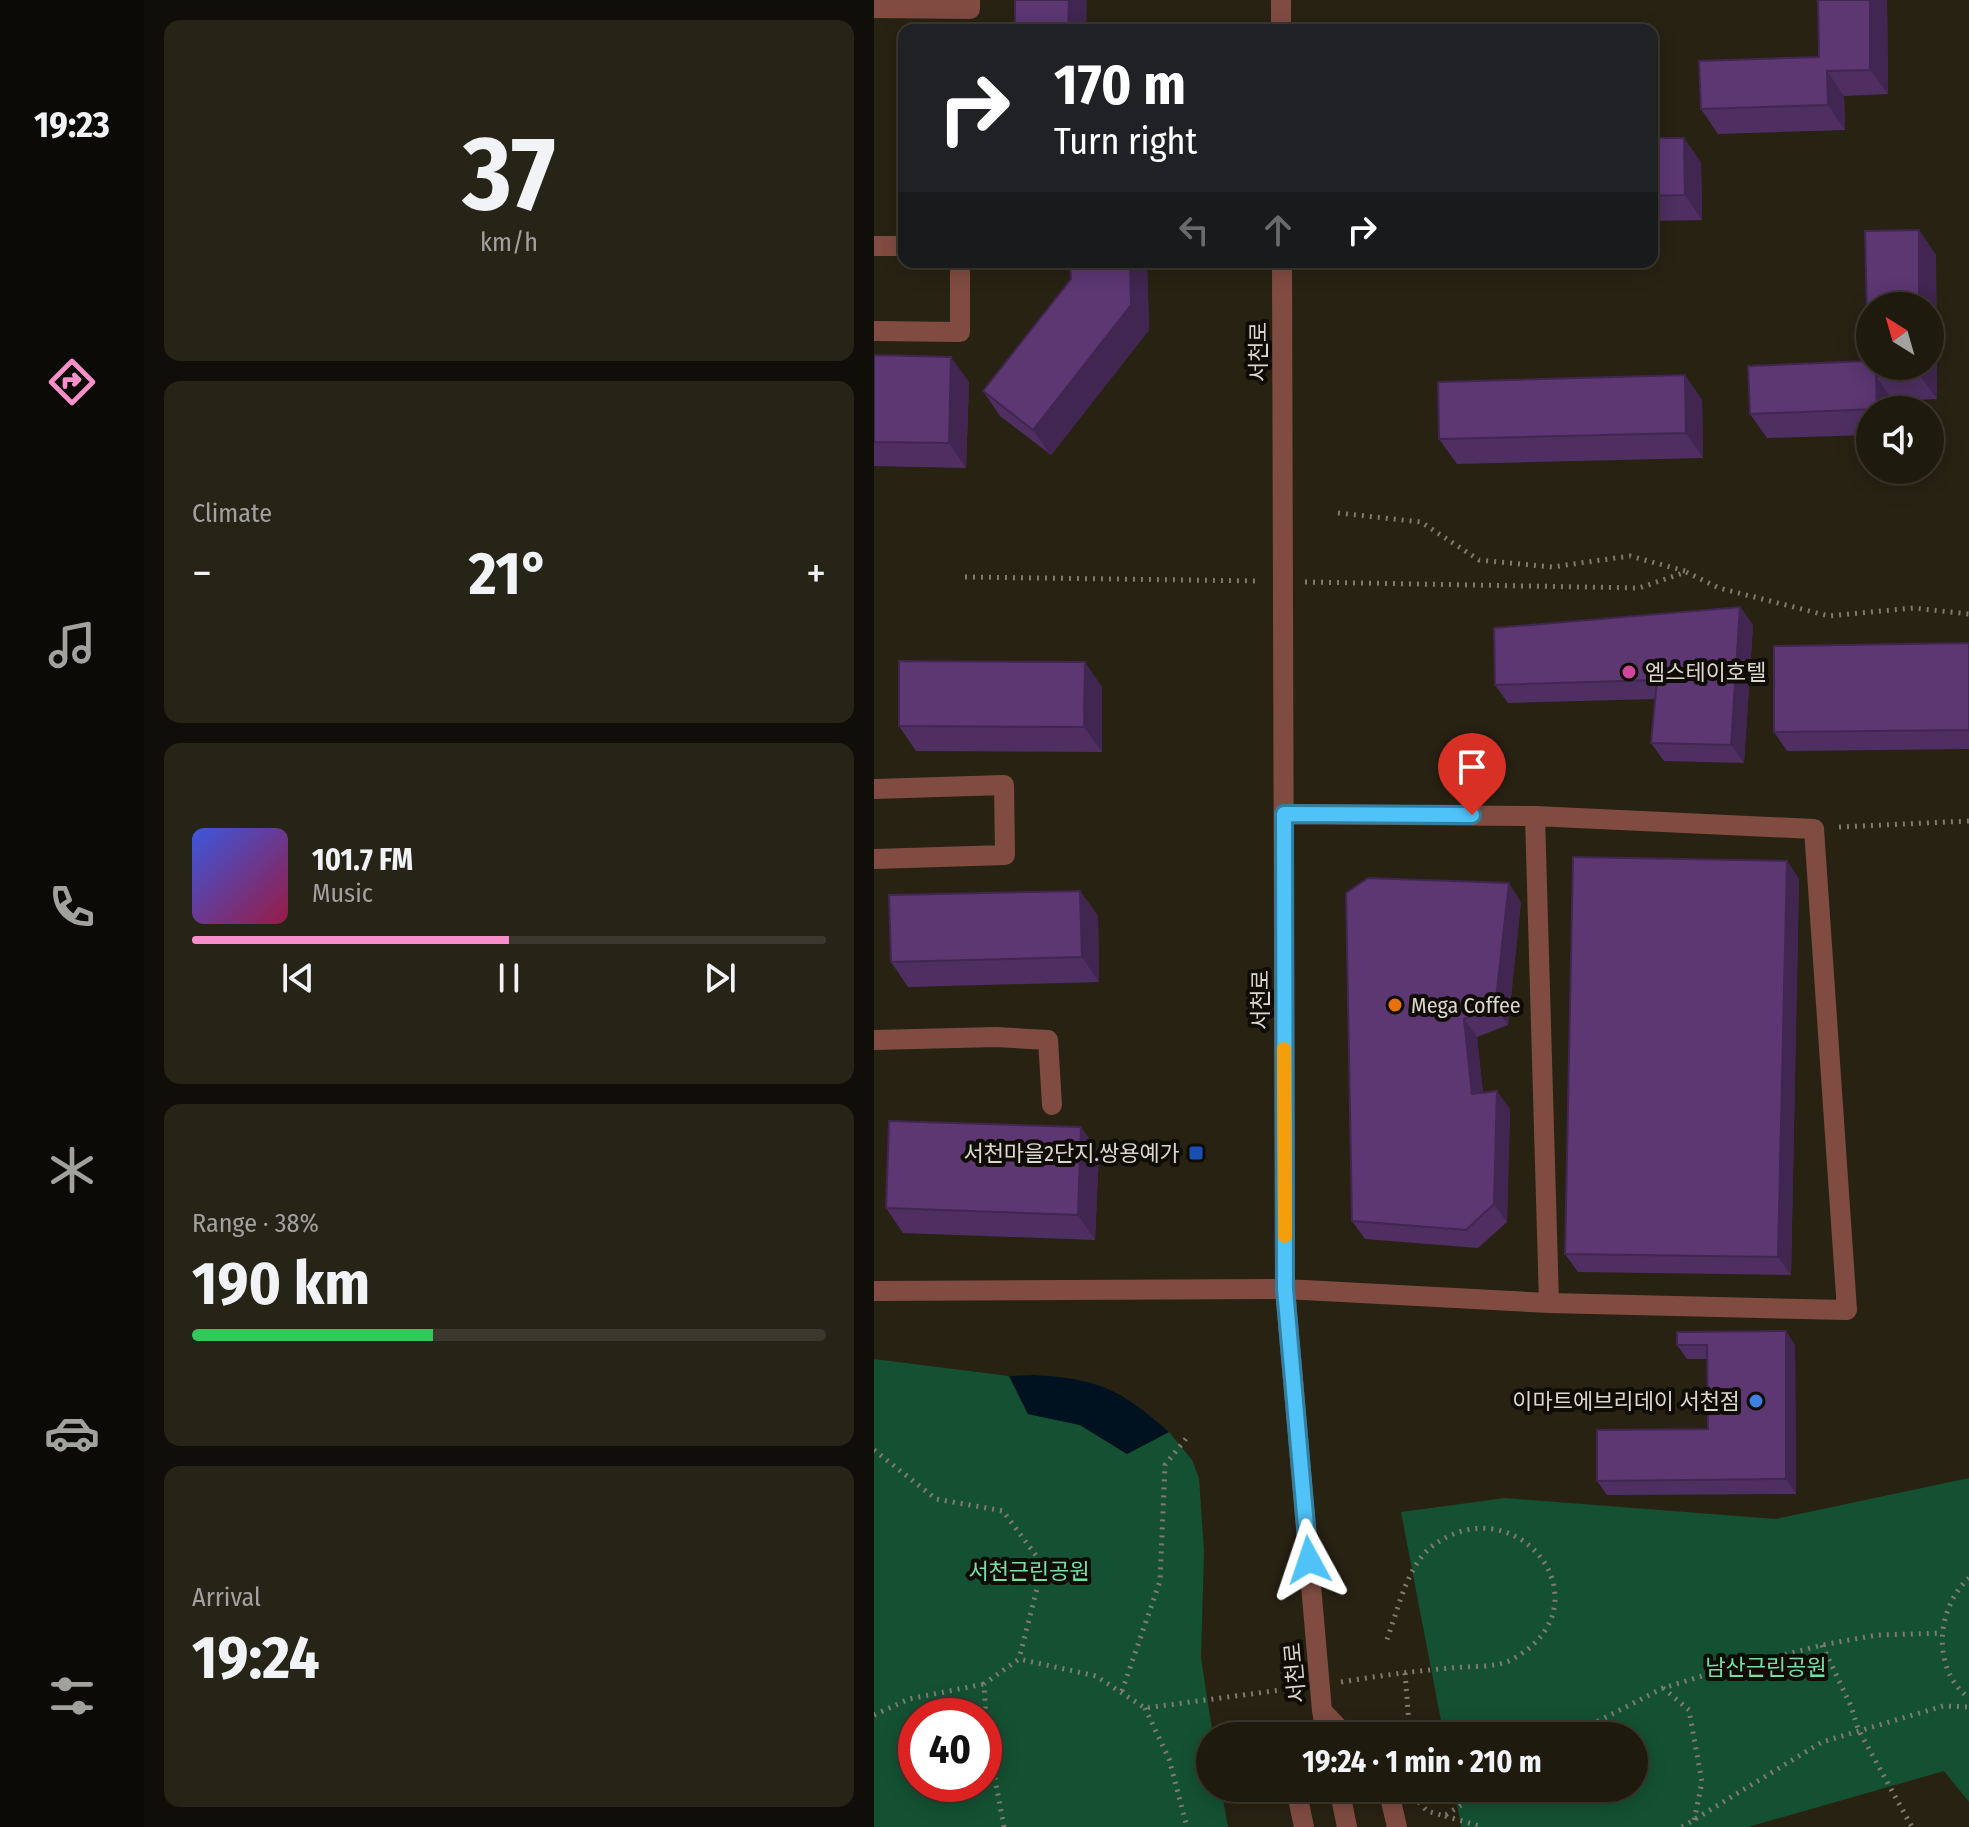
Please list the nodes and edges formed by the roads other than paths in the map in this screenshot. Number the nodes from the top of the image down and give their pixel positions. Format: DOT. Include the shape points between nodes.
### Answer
graph roads {
  1 [pos="970,0"];
  2 [pos="1281,0"];
  3 [pos="874,8"];
  4 [pos="1281,24"];
  5 [pos="874,246"];
  6 [pos="898,246"];
  7 [pos="960,268"];
  8 [pos="1282,268"];
  9 [pos="874,331"];
  10 [pos="874,789"];
  11 [pos="1284,814"];
  12 [pos="1535,816"];
  13 [pos="874,859"];
  14 [pos="874,1040"];
  15 [pos="1052,1105"];
  16 [pos="1285,1289"];
  17 [pos="874,1291"];
  18 [pos="1549,1303"];
  19 [pos="1322,1711"];
  20 [pos="1319,1722"];
  21 [pos="1324,1722"];
  22 [pos="1333,1722"];
  23 [pos="1299,1802"];
  24 [pos="1342,1802"];
  25 [pos="1391,1802"];
  26 [pos="1304,1827"];
  27 [pos="1347,1827"];
  28 [pos="1397,1827"];
  1 -- 3 [label="street" via="970,9"];
  2 -- 4 [label="street"];
  5 -- 6 [label="street"];
  7 -- 9 [label="street" via="960,332"];
  8 -- 11 [label="street, 서천로"];
  10 -- 13 [label="street" via="1004,785 1005,855"];
  11 -- 12 [label="street"];
  11 -- 16 [label="street, 서천로"];
  12 -- 18 [label="street"];
  12 -- 18 [label="street" via="1814,829 1847,1310"];
  14 -- 15 [label="street" via="1048,1040"];
  16 -- 17 [label="street"];
  16 -- 18 [label="street"];
  16 -- 19 [label="street, 서천로"];
  19 -- 20 [label="street"];
  19 -- 21 [label="street, 서천로"];
  19 -- 22 [label="street"];
  23 -- 26 [label="street"];
  24 -- 27 [label="street"];
  25 -- 28 [label="street"];
}
